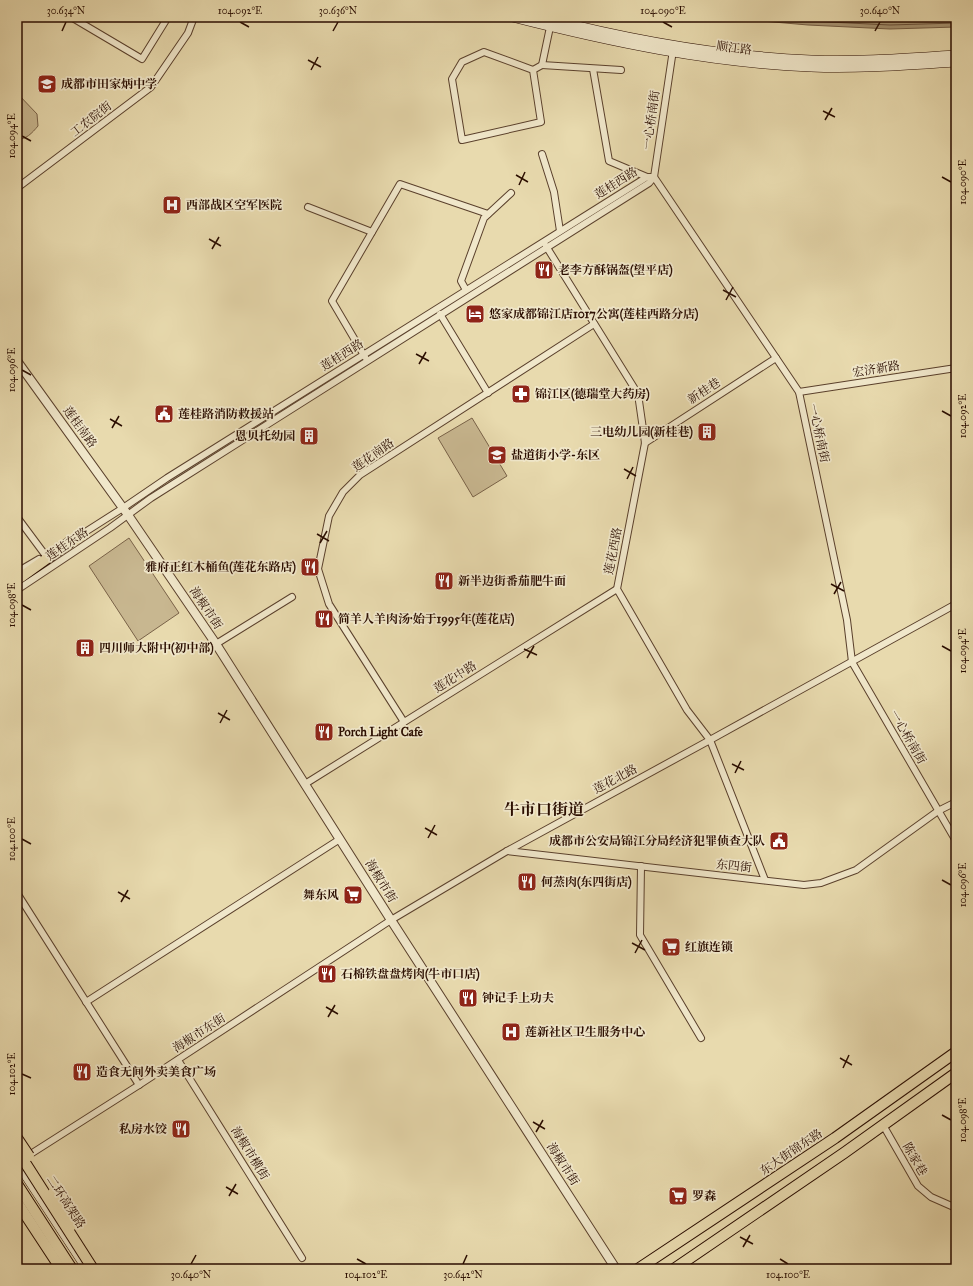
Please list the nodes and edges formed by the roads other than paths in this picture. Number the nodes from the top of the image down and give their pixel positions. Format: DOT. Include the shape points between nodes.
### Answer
graph roads {
  1 [pos="71,17"];
  2 [pos="168,17"];
  3 [pos="194,17"];
  4 [pos="512,17"];
  5 [pos="542,17"];
  6 [pos="550,27"];
  7 [pos="673,49"];
  8 [pos="956,55"];
  9 [pos="956,62"];
  10 [pos="542,65"];
  11 [pos="593,69"];
  12 [pos="533,70"];
  13 [pos="621,70"];
  14 [pos="542,154"];
  15 [pos="646,177"];
  16 [pos="654,177"];
  17 [pos="17,188"];
  18 [pos="511,193"];
  19 [pos="308,207"];
  20 [pos="488,214"];
  21 [pos="560,231"];
  22 [pos="372,232"];
  23 [pos="543,242"];
  24 [pos="547,248"];
  25 [pos="466,290"];
  26 [pos="437,308"];
  27 [pos="441,316"];
  28 [pos="594,324"];
  29 [pos="364,354"];
  30 [pos="776,358"];
  31 [pos="17,361"];
  32 [pos="368,362"];
  33 [pos="956,368"];
  34 [pos="800,392"];
  35 [pos="488,393"];
  36 [pos="644,443"];
  37 [pos="126,511"];
  38 [pos="17,517"];
  39 [pos="70,542"];
  40 [pos="46,556"];
  41 [pos="17,572"];
  42 [pos="17,580"];
  43 [pos="617,589"];
  44 [pos="17,590"];
  45 [pos="292,597"];
  46 [pos="956,604"];
  47 [pos="216,644"];
  48 [pos="852,662"];
  49 [pos="404,722"];
  50 [pos="710,740"];
  51 [pos="305,784"];
  52 [pos="956,802"];
  53 [pos="938,810"];
  54 [pos="340,839"];
  55 [pos="956,841"];
  56 [pos="507,851"];
  57 [pos="641,866"];
  58 [pos="765,880"];
  59 [pos="17,893"];
  60 [pos="392,920"];
  61 [pos="86,1002"];
  62 [pos="701,1038"];
  63 [pos="956,1052"];
  64 [pos="178,1060"];
  65 [pos="956,1073"];
  66 [pos="139,1085"];
  67 [pos="883,1125"];
  68 [pos="17,1138"];
  69 [pos="17,1150"];
  70 [pos="17,1162"];
  71 [pos="17,1184"];
  72 [pos="17,1195"];
  73 [pos="17,1202"];
  74 [pos="956,1208"];
  75 [pos="80,1248"];
  76 [pos="302,1258"];
  77 [pos="61,1269"];
  78 [pos="66,1269"];
  79 [pos="72,1269"];
  80 [pos="87,1269"];
  81 [pos="93,1269"];
  82 [pos="616,1269"];
  83 [pos="638,1269"];
  84 [pos="674,1269"];
  1 -- 2 [label="street" via="142,59"];
  3 -- 17 [label="street, 工农院街" via="188,33 150,87"];
  4 -- 6 [label="main road, 顺江路"];
  5 -- 7 [label="main road, 顺江路"];
  6 -- 7 [label="main road, 顺江路" via="625,44"];
  6 -- 10 [label="street"];
  7 -- 8 [label="main road, 顺江路" via="812,60 885,60"];
  7 -- 9 [label="main road, 顺江路" via="772,64 812,67 885,67"];
  7 -- 16 [label="street, 一心桥南街"];
  10 -- 11 [label="street"];
  10 -- 12 [label="street"];
  11 -- 13 [label="street"];
  11 -- 15 [label="street" via="608,161"];
  12 -- 12 [label="street" via="541,122 462,140 452,79 462,62 484,52"];
  14 -- 21 [label="street" via="554,192"];
  15 -- 16 [label="street, 莲桂西路"];
  15 -- 21 [label="street, 莲桂西路"];
  16 -- 24 [label="street, 莲桂西路" via="649,183"];
  16 -- 30 [label="street, 一心桥南街"];
  18 -- 20 [label="street"];
  19 -- 22 [label="street"];
  20 -- 22 [label="street" via="400,184"];
  20 -- 25 [label="street" via="484,218 461,281"];
  21 -- 23 [label="street, 莲桂西路"];
  22 -- 29 [label="street" via="332,301"];
  23 -- 24 [label="street, 莲花西路"];
  23 -- 25 [label="street, 莲桂西路"];
  24 -- 27 [label="street, 莲桂西路"];
  24 -- 28 [label="street, 莲花西路"];
  25 -- 26 [label="street, 莲桂西路"];
  26 -- 27 [label="street"];
  26 -- 29 [label="street, 莲桂西路"];
  27 -- 32 [label="street, 莲桂西路"];
  27 -- 35 [label="street"];
  28 -- 35 [label="street, 莲花南路"];
  28 -- 36 [label="street, 莲花西路" via="638,394"];
  29 -- 32 [label="street"];
  29 -- 37 [label="street, 莲桂西路" via="167,478"];
  30 -- 34 [label="street, 一心桥南街"];
  30 -- 36 [label="street, 新桂巷"];
  31 -- 37 [label="street, 莲桂南路"];
  32 -- 37 [label="street, 莲桂西路" via="151,498"];
  33 -- 34 [label="street, 宏济新路"];
  34 -- 48 [label="street, 一心桥南街" via="847,620"];
  35 -- 49 [label="street, 莲花南路" via="360,475 343,492 329,516 318,569 329,604"];
  36 -- 43 [label="street, 莲花西路"];
  37 -- 39 [label="street, 莲桂东路"];
  37 -- 44 [label="street, 莲桂东路" via="110,528"];
  37 -- 47 [label="street, 海椒市街"];
  38 -- 40 [label="street"];
  39 -- 40 [label="street, 莲桂东路"];
  39 -- 42 [label="main road"];
  40 -- 41 [label="street, 莲桂东路"];
  43 -- 49 [label="street, 莲花中路"];
  43 -- 50 [label="street, 莲花西路" via="686,710"];
  45 -- 47 [label="street"];
  46 -- 48 [label="street"];
  47 -- 51 [label="street, 海椒市街"];
  48 -- 50 [label="street, 莲花北路"];
  48 -- 53 [label="street, 一心桥南街"];
  49 -- 51 [label="street, 莲花中路"];
  50 -- 56 [label="street, 莲花北路"];
  50 -- 58 [label="street, 莲花西路"];
  51 -- 54 [label="street, 海椒市街"];
  52 -- 53 [label="street, 东四街"];
  53 -- 55 [label="street, 一心桥南街"];
  53 -- 58 [label="street, 东四街" via="856,870 840,877 804,885"];
  54 -- 60 [label="street, 海椒市街"];
  54 -- 61 [label="street"];
  56 -- 57 [label="street, 东四街"];
  56 -- 60 [label="street, 莲花北路"];
  57 -- 58 [label="street, 东四街"];
  57 -- 62 [label="street" via="640,935"];
  59 -- 61 [label="street"];
  60 -- 64 [label="street, 海椒市东街"];
  60 -- 82 [label="street, 海椒市街"];
  61 -- 66 [label="street"];
  63 -- 83 [label="main road, 东大街锦东路" via="835,1138"];
  64 -- 66 [label="street, 海椒市东街"];
  64 -- 76 [label="street, 海椒市横街"];
  65 -- 67 [label="main road"];
  66 -- 70 [label="street, 海椒市东街"];
  67 -- 74 [label="street, 陈家巷" via="918,1186 931,1197"];
  67 -- 84 [label="main road"];
  68 -- 75 [label="main road, bridge" via="66,1213"];
  69 -- 75 [label="main road, 二环高架路, bridge"];
  70 -- 80 [label="main road"];
  71 -- 79 [label="main road"];
  72 -- 78 [label="main road"];
  73 -- 77 [label="main road"];
  75 -- 81 [label="main road, 二环高架路, bridge"];
}
